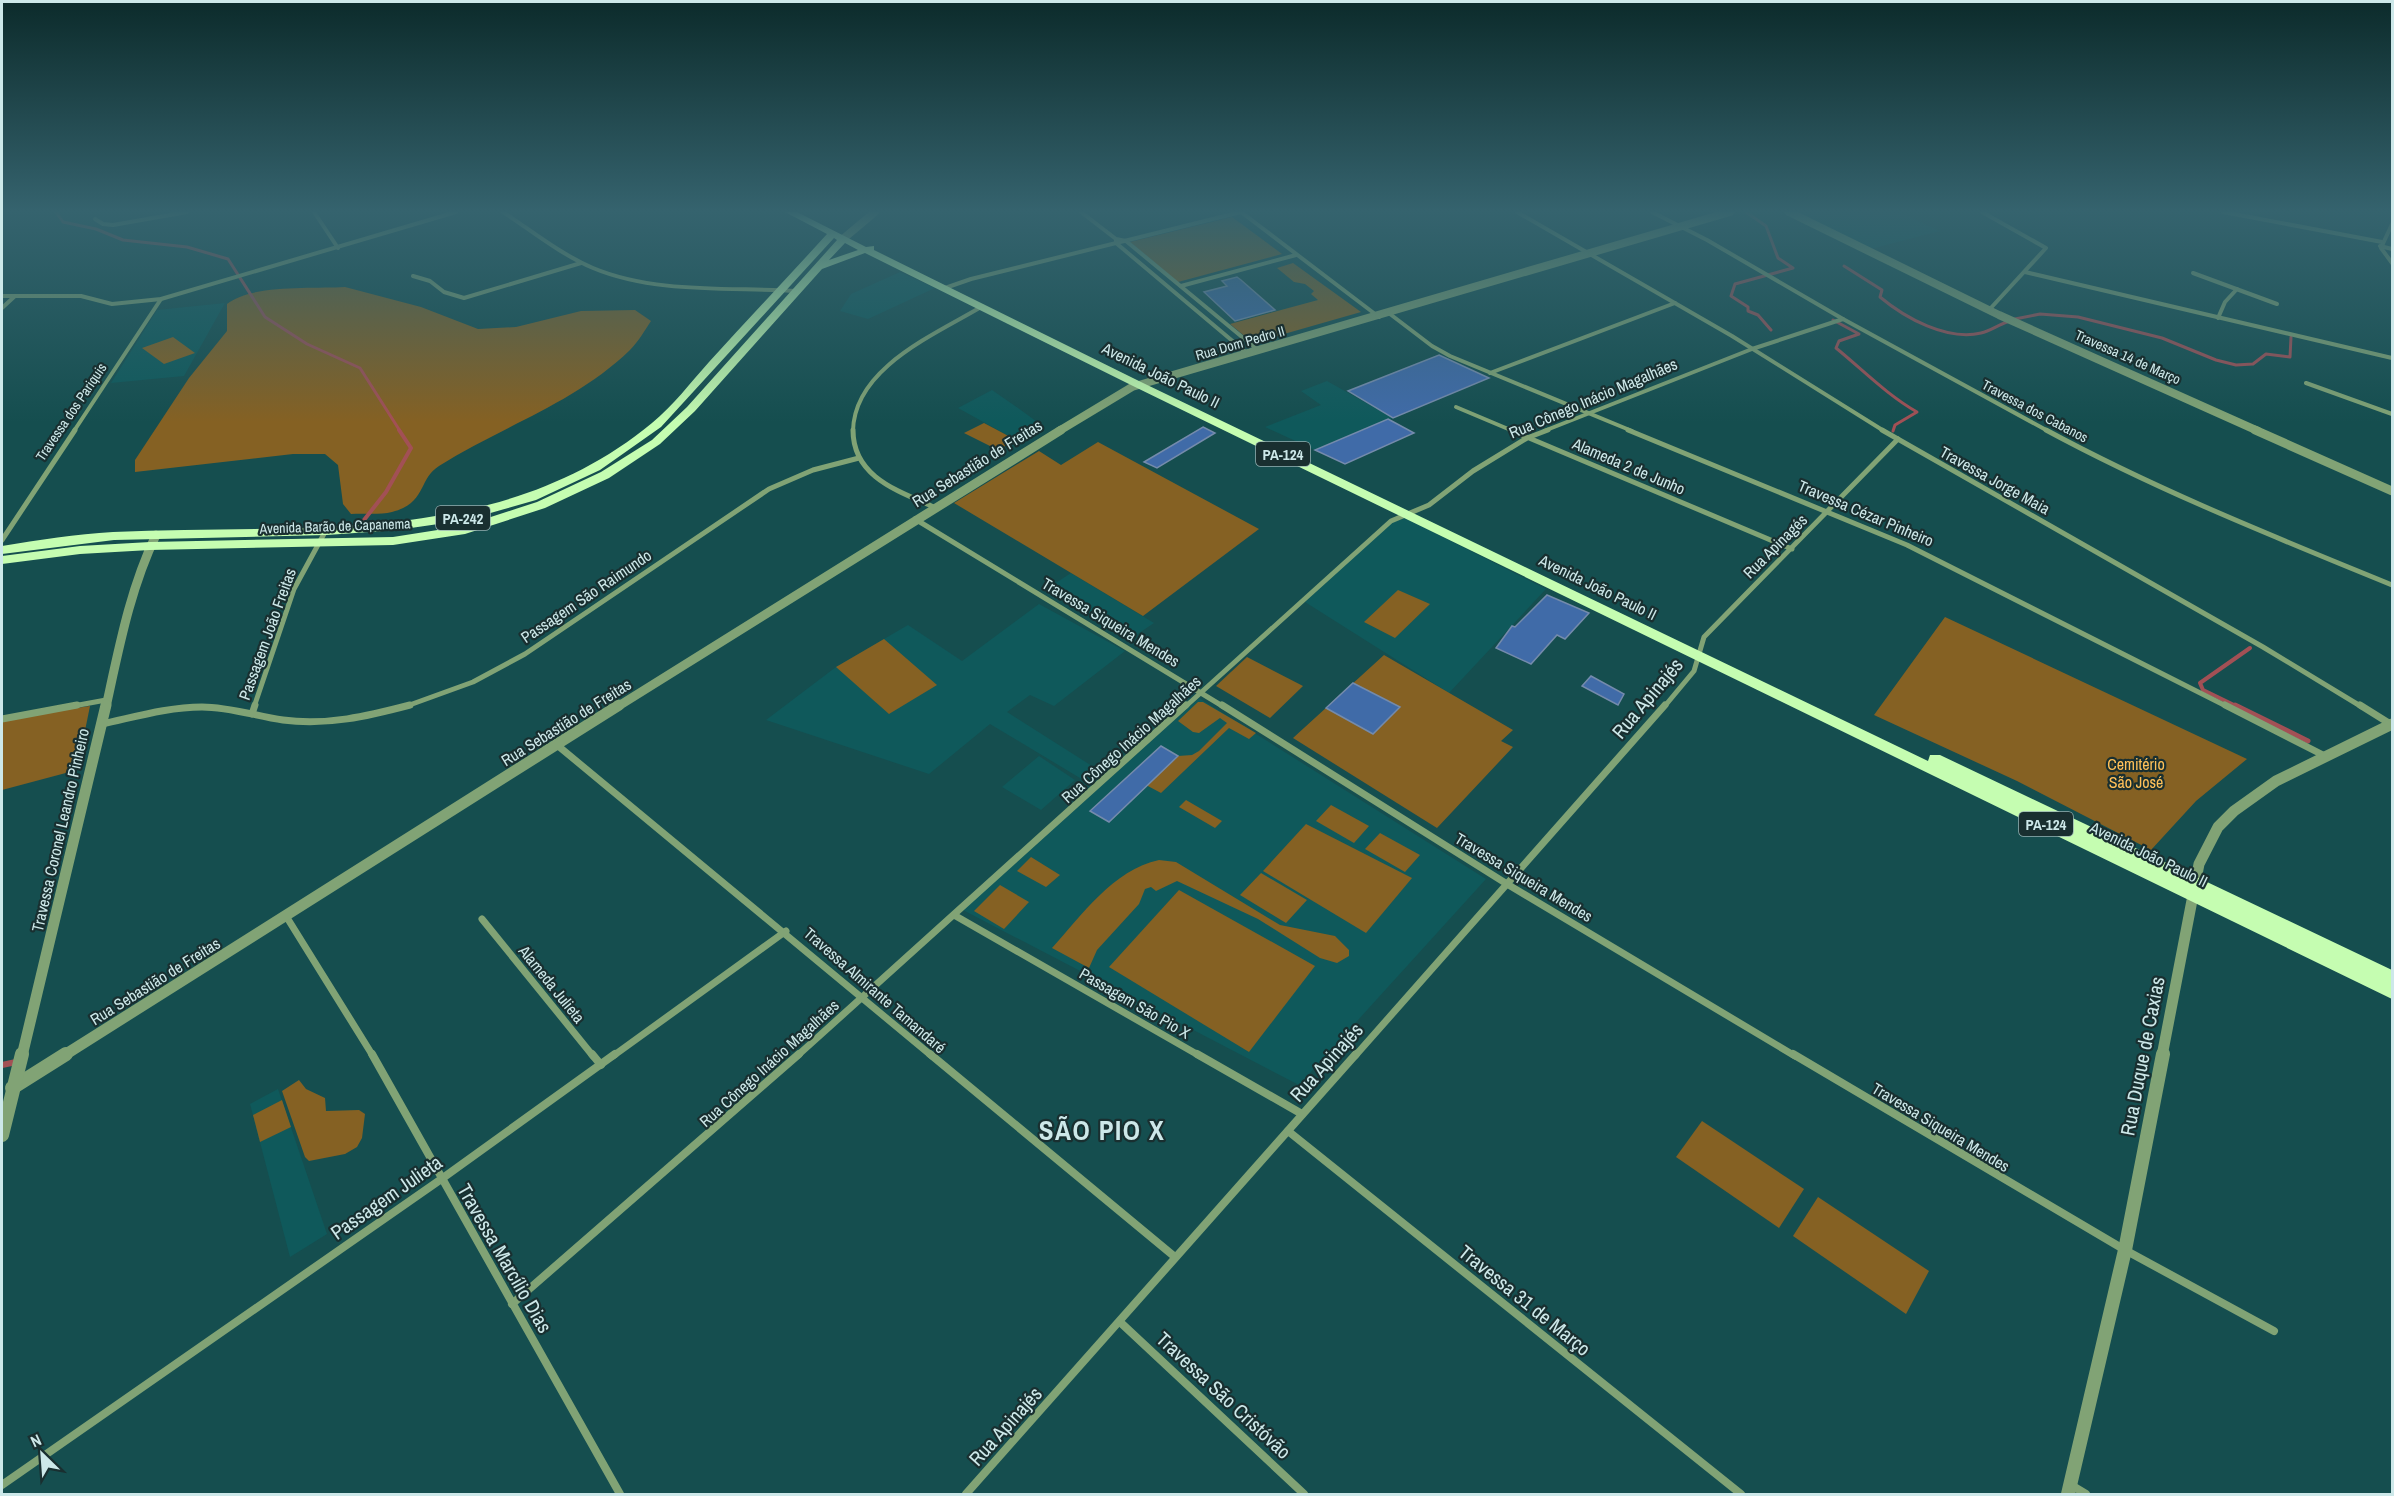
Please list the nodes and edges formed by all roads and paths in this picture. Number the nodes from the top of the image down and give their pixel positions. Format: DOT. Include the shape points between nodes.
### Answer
graph roads {
  1 [pos="221,282"];
  2 [pos="431,282"];
  3 [pos="519,282"];
  4 [pos="671,282"];
  5 [pos="789,282"];
  6 [pos="805,282"];
  7 [pos="939,282"];
  8 [pos="968,282"];
  9 [pos="1165,282"];
  10 [pos="1176,282"];
  11 [pos="1197,282"];
  12 [pos="1332,282"];
  13 [pos="1497,282"];
  14 [pos="1638,282"];
  15 [pos="1778,282"];
  16 [pos="1931,282"];
  17 [pos="2016,282"];
  18 [pos="2066,282"];
  19 [pos="2217,282"];
  20 [pos="1181,286"];
  21 [pos="949,287"];
  22 [pos="1172,288"];
  23 [pos="2237,289"];
  24 [pos="781,290"];
  25 [pos="797,291"];
  26 [pos="2,296"];
  27 [pos="16,296"];
  28 [pos="161,299"];
  29 [pos="1675,303"];
  30 [pos="2277,304"];
  31 [pos="981,307"];
  32 [pos="2,308"];
  33 [pos="1989,310"];
  34 [pos="1390,314"];
  35 [pos="1379,317"];
  36 [pos="2218,318"];
  37 [pos="1843,319"];
  38 [pos="1752,349"];
  39 [pos="1260,352"];
  40 [pos="1249,355"];
  41 [pos="2392,358"];
  42 [pos="1490,374"];
  43 [pos="1151,381"];
  44 [pos="697,382"];
  45 [pos="2306,383"];
  46 [pos="1137,384"];
  47 [pos="713,385"];
  48 [pos="1456,407"];
  49 [pos="1585,413"];
  50 [pos="2392,414"];
  51 [pos="1527,438"];
  52 [pos="640,439"];
  53 [pos="1898,439"];
  54 [pos="656,442"];
  55 [pos="859,458"];
  56 [pos="2392,491"];
  57 [pos="934,507"];
  58 [pos="1411,511"];
  59 [pos="1829,511"];
  60 [pos="915,519"];
  61 [pos="464,524"];
  62 [pos="326,532"];
  63 [pos="156,535"];
  64 [pos="2,540"];
  65 [pos="317,544"];
  66 [pos="150,546"];
  67 [pos="1792,549"];
  68 [pos="2,550"];
  69 [pos="2,560"];
  70 [pos="2392,585"];
  71 [pos="1700,651"];
  72 [pos="1202,693"];
  73 [pos="106,700"];
  74 [pos="252,714"];
  75 [pos="2,719"];
  76 [pos="101,724"];
  77 [pos="2392,724"];
  78 [pos="557,745"];
  79 [pos="2325,756"];
  80 [pos="1507,884"];
  81 [pos="2193,888"];
  82 [pos="954,915"];
  83 [pos="286,916"];
  84 [pos="482,919"];
  85 [pos="786,931"];
  86 [pos="2392,978"];
  87 [pos="2392,992"];
  88 [pos="861,999"];
  89 [pos="601,1065"];
  90 [pos="12,1088"];
  91 [pos="1302,1114"];
  92 [pos="1288,1131"];
  93 [pos="2,1135"];
  94 [pos="441,1180"];
  95 [pos="2125,1250"];
  96 [pos="1175,1257"];
  97 [pos="512,1304"];
  98 [pos="1120,1322"];
  99 [pos="2274,1331"];
  100 [pos="2,1485"];
  101 [pos="2069,1490"];
  102 [pos="620,1494"];
  103 [pos="966,1494"];
  104 [pos="1304,1494"];
  105 [pos="1741,1494"];
  106 [pos="2086,1494"];
  1 -- 28 [label="street"];
  2 -- 3 [label="street" via="444,292 464,298"];
  4 -- 24 [label="street"];
  5 -- 24 [label="main road, Avenida Barão de Capanema / PA-242"];
  6 -- 25 [label="main road, Avenida Barão de Capanema / PA-242"];
  7 -- 21 [label="main road, Avenida João Paulo II / PA-124"];
  8 -- 21 [label="street"];
  9 -- 22 [label="street"];
  10 -- 20 [label="street"];
  11 -- 20 [label="street"];
  12 -- 35 [label="street"];
  13 -- 34 [label="street, Rua Dom Pedro II"];
  14 -- 29 [label="street, Travessa Jorge Maia"];
  15 -- 37 [label="street, Travessa dos Cabanos"];
  16 -- 33 [label="street, Travessa 14 de Março"];
  17 -- 33 [label="street"];
  18 -- 36 [label="street"];
  19 -- 23 [label="street"];
  20 -- 22 [label="street"];
  20 -- 39 [label="street"];
  21 -- 31 [label="main road, Avenida João Paulo II / PA-124"];
  21 -- 43 [label="main road, Avenida João Paulo II / PA-124"];
  22 -- 40 [label="street"];
  23 -- 30 [label="street"];
  23 -- 36 [label="street"];
  24 -- 25 [label="street"];
  24 -- 44 [label="main road, Avenida Barão de Capanema / PA-242"];
  25 -- 47 [label="main road, Avenida Barão de Capanema / PA-242"];
  26 -- 27 [label="street"];
  27 -- 28 [label="street" via="81,296 112,304"];
  27 -- 32 [label="street"];
  28 -- 64 [label="street, Travessa dos Pariquis"];
  29 -- 38 [label="street, Travessa Jorge Maia"];
  29 -- 42 [label="street"];
  31 -- 46 [label="main road, Avenida João Paulo II / PA-124"];
  31 -- 55 [label="street" via="902,356 869,386 853,422"];
  33 -- 56 [label="street, Travessa 14 de Março"];
  34 -- 35 [label="street, Rua Dom Pedro II"];
  34 -- 42 [label="street, Travessa Cézar Pinheiro" via="1437,350"];
  35 -- 39 [label="street, Rua Dom Pedro II"];
  36 -- 41 [label="street"];
  37 -- 38 [label="street, Rua Cônego Inácio Magalhães"];
  37 -- 70 [label="street, Travessa dos Cabanos" via="2136,477"];
  38 -- 49 [label="street, Rua Cônego Inácio Magalhães"];
  38 -- 53 [label="street, Travessa Jorge Maia"];
  39 -- 40 [label="street, Rua Dom Pedro II"];
  40 -- 43 [label="street, Rua Dom Pedro II"];
  42 -- 49 [label="street, Travessa Cézar Pinheiro"];
  43 -- 46 [label="street, Rua Dom Pedro II"];
  43 -- 58 [label="main road, Avenida João Paulo II / PA-124"];
  44 -- 47 [label="main road"];
  44 -- 52 [label="main road, Avenida Barão de Capanema / PA-242"];
  45 -- 50 [label="street"];
  46 -- 57 [label="street, Rua Sebastião de Freitas"];
  46 -- 58 [label="main road, Avenida João Paulo II / PA-124"];
  47 -- 54 [label="main road, Avenida Barão de Capanema / PA-242"];
  48 -- 51 [label="street, Alameda 2 de Junho"];
  49 -- 51 [label="street, Rua Cônego Inácio Magalhães"];
  49 -- 59 [label="street, Travessa Cézar Pinheiro"];
  51 -- 58 [label="street, Rua Cônego Inácio Magalhães" via="1473,471 1429,505"];
  51 -- 67 [label="street, Alameda 2 de Junho"];
  52 -- 54 [label="main road"];
  52 -- 61 [label="main road, Avenida Barão de Capanema / PA-242" via="568,480"];
  53 -- 59 [label="street, Rua Apinagés"];
  53 -- 77 [label="street, Travessa Jorge Maia"];
  54 -- 61 [label="main road, Avenida Barão de Capanema / PA-242" via="625,463 532,508"];
  55 -- 57 [label="street" via="877,479"];
  55 -- 74 [label="street, Passagem São Raimundo" via="769,489 564,630 498,668 445,692 401,708 323,722 296,722"];
  57 -- 60 [label="street, Rua Sebastião de Freitas"];
  58 -- 71 [label="main road, Avenida João Paulo II / PA-124"];
  58 -- 72 [label="street, Rua Cônego Inácio Magalhães" via="1391,521"];
  59 -- 67 [label="street, Rua Apinagés"];
  59 -- 79 [label="street, Travessa Cézar Pinheiro" via="1927,554"];
  60 -- 72 [label="street, Travessa Siqueira Mendes"];
  60 -- 78 [label="street, Rua Sebastião de Freitas"];
  61 -- 62 [label="main road, Avenida Barão de Capanema / PA-242"];
  61 -- 65 [label="main road, Avenida Barão de Capanema / PA-242" via="393,541"];
  62 -- 63 [label="main road, Avenida Barão de Capanema / PA-242"];
  62 -- 65 [label="street, Passagem João Freitas"];
  63 -- 66 [label="street, Travessa Coronel Leandro Pinheiro"];
  63 -- 68 [label="main road, Avenida Barão de Capanema / PA-242" via="80,538"];
  65 -- 66 [label="main road, Avenida Barão de Capanema / PA-242"];
  65 -- 74 [label="street, Passagem João Freitas" via="284,616"];
  66 -- 69 [label="main road, Avenida Barão de Capanema / PA-242"];
  66 -- 73 [label="street, Travessa Coronel Leandro Pinheiro" via="135,585"];
  67 -- 71 [label="street, Rua Apinagés" via="1708,632"];
  71 -- 80 [label="street, Rua Apinajés" via="1691,676"];
  71 -- 81 [label="main road, Avenida João Paulo II / PA-124"];
  72 -- 80 [label="street, Travessa Siqueira Mendes"];
  72 -- 82 [label="street, Rua Cônego Inácio Magalhães"];
  73 -- 75 [label="street"];
  73 -- 76 [label="street, Travessa Coronel Leandro Pinheiro"];
  74 -- 76 [label="street, Passagem São Raimundo" via="201,707"];
  76 -- 90 [label="street, Travessa Coronel Leandro Pinheiro" via="75,843"];
  77 -- 79 [label="street, Rua Duque de Caxias"];
  78 -- 83 [label="street, Rua Sebastião de Freitas"];
  78 -- 85 [label="street, Travessa Almirante Tamandaré"];
  79 -- 81 [label="street, Rua Duque de Caxias" via="2264,790 2226,820 2208,844"];
  80 -- 91 [label="street, Rua Apinajés"];
  80 -- 95 [label="street, Travessa Siqueira Mendes"];
  81 -- 86 [label="main road, Avenida João Paulo II / PA-124"];
  81 -- 87 [label="main road, Avenida João Paulo II / PA-124"];
  81 -- 95 [label="street, Rua Duque de Caxias"];
  82 -- 88 [label="street, Rua Cônego Inácio Magalhães"];
  82 -- 91 [label="street, Passagem São Pio X"];
  83 -- 90 [label="street, Rua Sebastião de Freitas"];
  83 -- 94 [label="street, Travessa Marcílio Dias" via="344,1006"];
  84 -- 89 [label="street, Alameda Julieta"];
  85 -- 88 [label="street, Travessa Almirante Tamandaré"];
  85 -- 89 [label="street, Passagem Julieta"];
  88 -- 96 [label="street, Travessa Almirante Tamandaré"];
  88 -- 97 [label="street, Rua Cônego Inácio Magalhães"];
  89 -- 94 [label="street, Passagem Julieta"];
  90 -- 93 [label="street, Travessa Coronel Leandro Pinheiro"];
  91 -- 92 [label="street, Rua Apinajés"];
  92 -- 96 [label="street, Rua Apinajés"];
  92 -- 105 [label="street, Travessa 31 de Março"];
  94 -- 97 [label="street, Travessa Marcílio Dias"];
  94 -- 100 [label="street, Passagem Julieta"];
  95 -- 99 [label="street, Travessa Siqueira Mendes"];
  95 -- 101 [label="street, Rua Duque de Caxias"];
  96 -- 98 [label="street, Rua Apinajés"];
  97 -- 102 [label="street, Travessa Marcílio Dias"];
  98 -- 103 [label="street, Rua Apinajés"];
  98 -- 104 [label="street, Travessa São Cristóvão"];
  101 -- 106 [label="street"];
}
